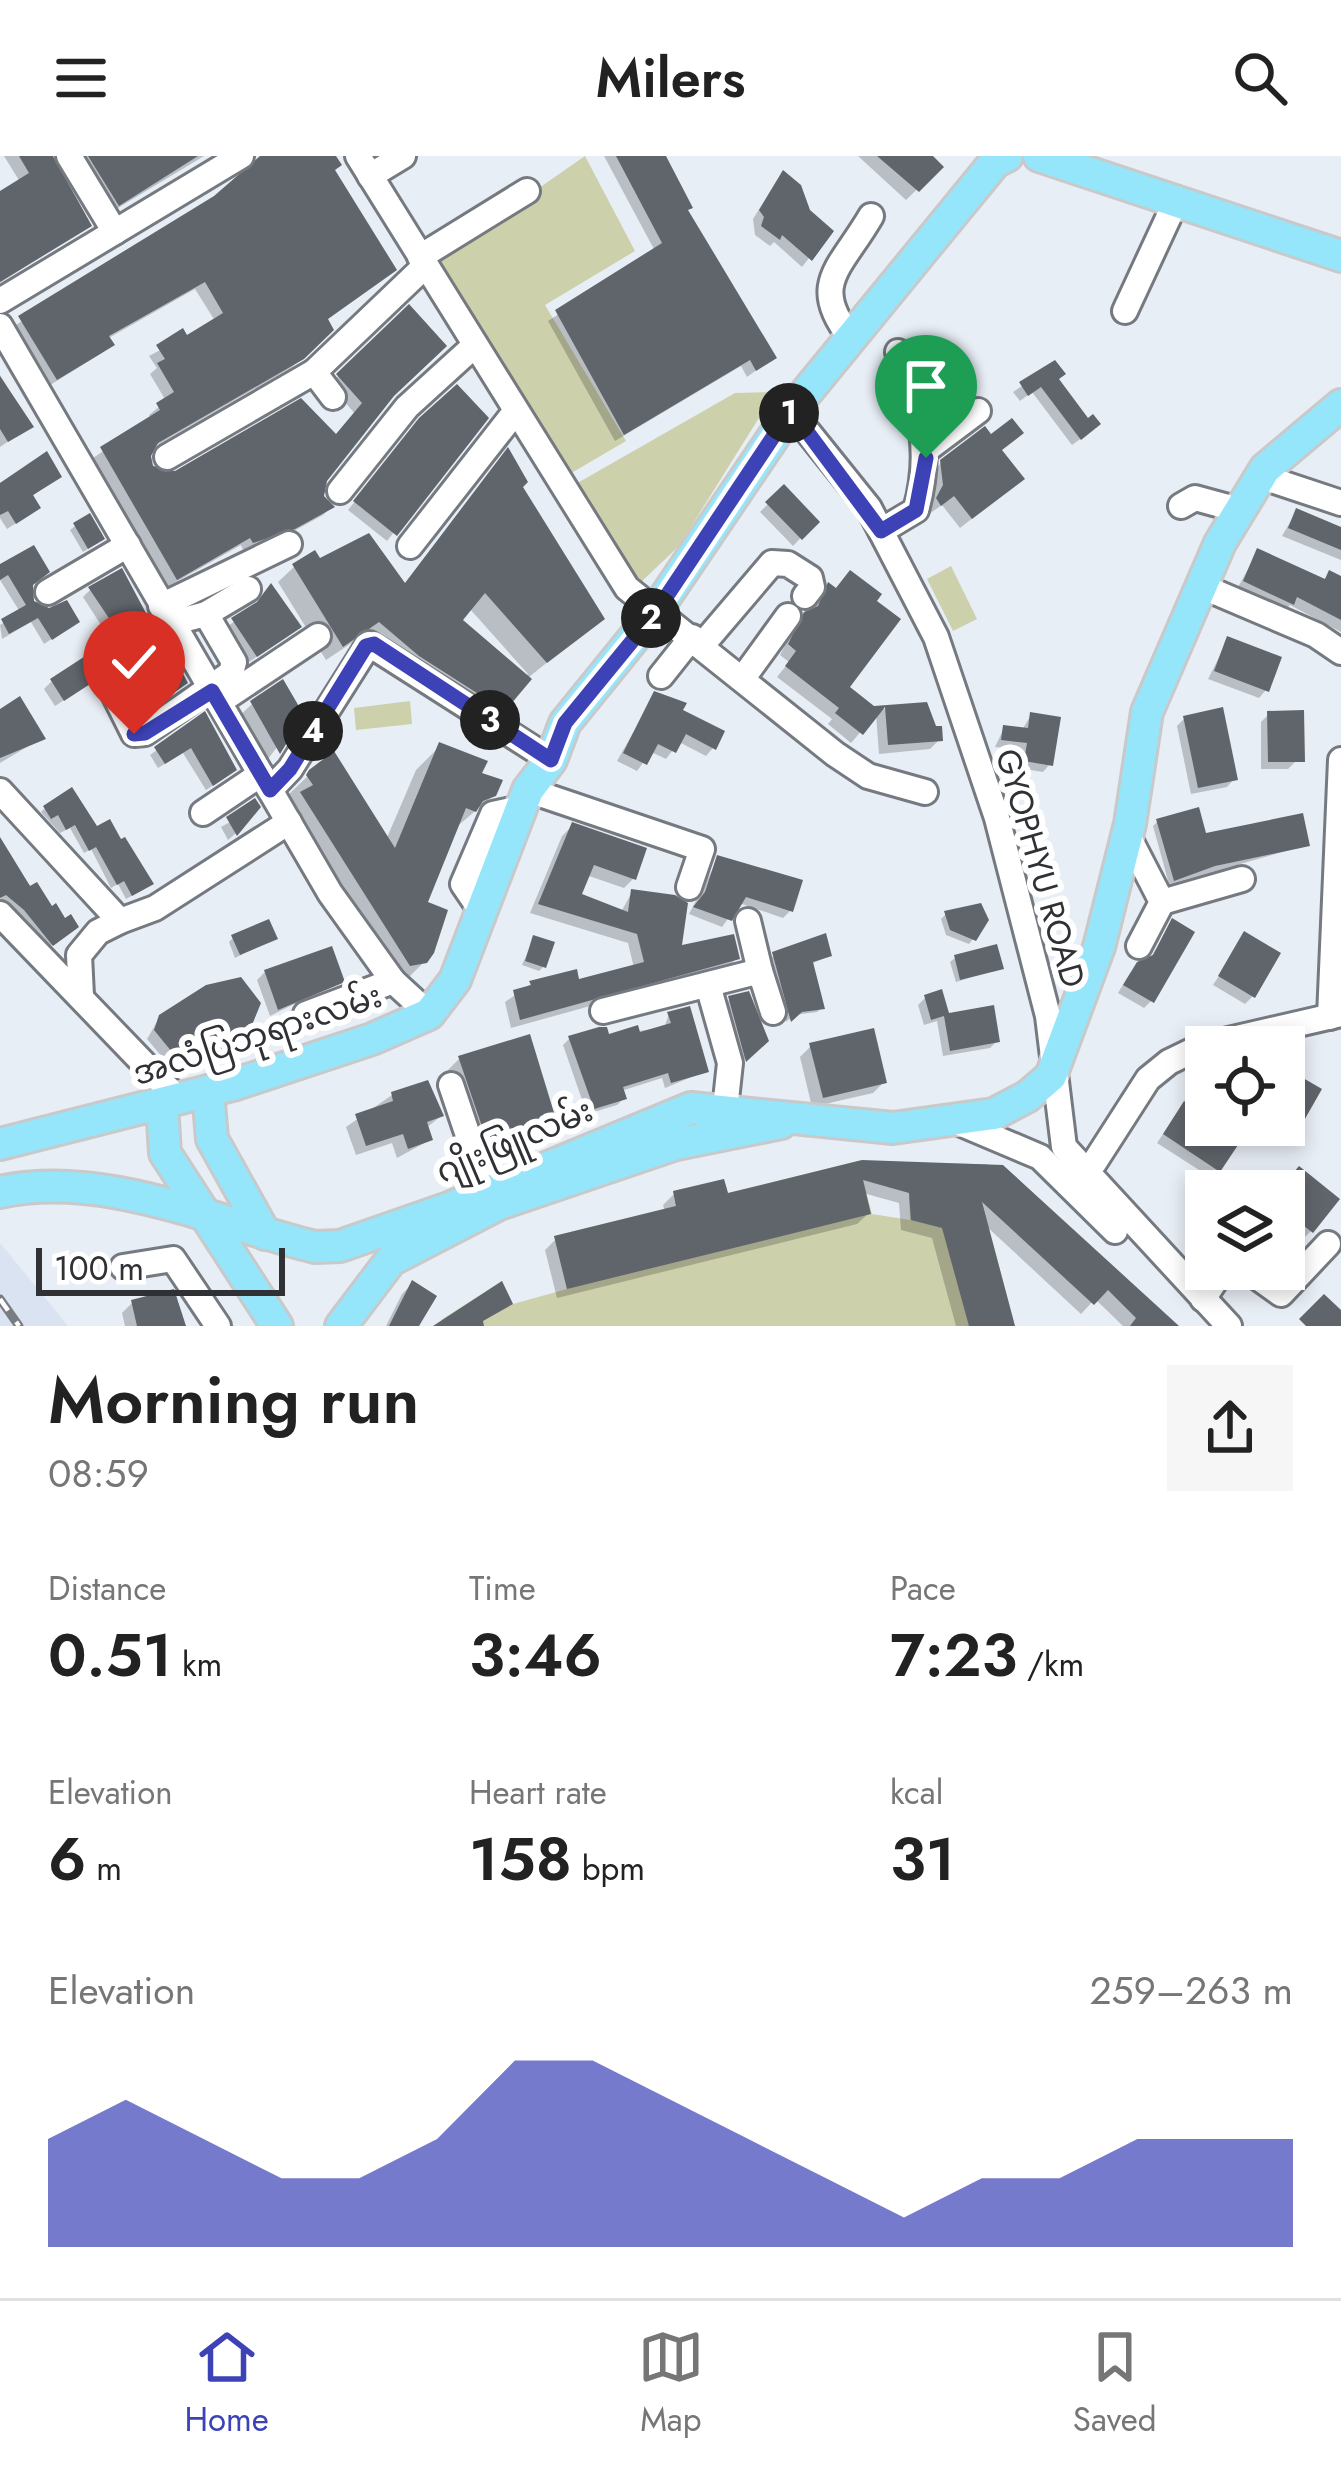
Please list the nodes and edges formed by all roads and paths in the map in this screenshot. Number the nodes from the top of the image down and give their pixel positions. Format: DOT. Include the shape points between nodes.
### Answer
graph roads {
  1 [pos="69,156"];
  2 [pos="242,156"];
  3 [pos="403,156"];
  4 [pos="1039,156"];
  5 [pos="1001,158"];
  6 [pos="364,166"];
  7 [pos="527,191"];
  8 [pos="1177,199"];
  9 [pos="871,216"];
  10 [pos="115,232"];
  11 [pos="1341,256"];
  12 [pos="423,262"];
  13 [pos="0,301"];
  14 [pos="1125,311"];
  15 [pos="0,326"];
  16 [pos="850,338"];
  17 [pos="474,346"];
  18 [pos="898,352"];
  19 [pos="314,372"];
  20 [pos="333,397"];
  21 [pos="1341,405"];
  22 [pos="791,410"];
  23 [pos="978,411"];
  24 [pos="515,412"];
  25 [pos="926,450"];
  26 [pos="167,457"];
  27 [pos="1260,476"];
  28 [pos="340,491"];
  29 [pos="1341,503"];
  30 [pos="1180,506"];
  31 [pos="1240,510"];
  32 [pos="881,531"];
  33 [pos="289,544"];
  34 [pos="128,545"];
  35 [pos="410,546"];
  36 [pos="1202,586"];
  37 [pos="248,589"];
  38 [pos="48,592"];
  39 [pos="656,612"];
  40 [pos="206,614"];
  41 [pos="172,624"];
  42 [pos="318,636"];
  43 [pos="697,641"];
  44 [pos="1341,652"];
  45 [pos="661,676"];
  46 [pos="743,678"];
  47 [pos="216,696"];
  48 [pos="551,760"];
  49 [pos="1341,760"];
  50 [pos="266,782"];
  51 [pos="0,791"];
  52 [pos="925,792"];
  53 [pos="525,799"];
  54 [pos="202,814"];
  55 [pos="289,822"];
  56 [pos="1127,834"];
  57 [pos="1338,842"];
  58 [pos="1242,879"];
  59 [pos="688,887"];
  60 [pos="1162,902"];
  61 [pos="0,914"];
  62 [pos="120,921"];
  63 [pos="748,921"];
  64 [pos="1139,946"];
  65 [pos="760,970"];
  66 [pos="393,981"];
  67 [pos="708,985"];
  68 [pos="82,996"];
  69 [pos="602,1011"];
  70 [pos="773,1012"];
  71 [pos="306,1014"];
  72 [pos="429,1014"];
  73 [pos="1335,1015"];
  74 [pos="1052,1076"];
  75 [pos="451,1085"];
  76 [pos="208,1091"];
  77 [pos="170,1101"];
  78 [pos="725,1108"];
  79 [pos="813,1117"];
  80 [pos="957,1122"];
  81 [pos="0,1144"];
  82 [pos="1074,1177"];
  83 [pos="0,1192"];
  84 [pos="488,1192"];
  85 [pos="209,1216"];
  86 [pos="266,1234"];
  87 [pos="1328,1244"];
  88 [pos="123,1267"];
  89 [pos="1305,1269"];
  90 [pos="1209,1290"];
  91 [pos="1203,1299"];
  92 [pos="268,1324"];
  93 [pos="218,1326"];
  94 [pos="341,1326"];
  95 [pos="1208,1326"];
  96 [pos="1228,1326"];
  1 -- 10 [label="street"];
  2 -- 10 [label="street"];
  3 -- 6 [label="street"];
  4 -- 8 [label="main road"];
  5 -- 16 [label="main road, အလံပြဘုရားလမ်း"];
  6 -- 12 [label="street"];
  7 -- 12 [label="street"];
  8 -- 11 [label="main road"];
  8 -- 14 [label="street"];
  9 -- 16 [label="street" via="828,286 828,309"];
  10 -- 13 [label="street"];
  12 -- 17 [label="street"];
  12 -- 19 [label="street"];
  15 -- 34 [label="street"];
  16 -- 22 [label="main road, အလံပြဘုရားလမ်း"];
  17 -- 24 [label="street"];
  17 -- 28 [label="street" via="407,407"];
  18 -- 25 [label="street" via="926,427"];
  19 -- 20 [label="street"];
  19 -- 26 [label="street"];
  21 -- 27 [label="main road"];
  22 -- 32 [label="street, GYOPHYU ROAD"];
  22 -- 39 [label="main road, အလံပြဘုရားလမ်း"];
  23 -- 25 [label="street"];
  24 -- 35 [label="street"];
  24 -- 39 [label="street" via="626,588"];
  25 -- 32 [label="street" via="916,510"];
  27 -- 29 [label="street"];
  27 -- 31 [label="main road"];
  30 -- 31 [label="street" via="1195,497"];
  31 -- 36 [label="main road"];
  32 -- 74 [label="street, GYOPHYU ROAD" via="936,637 997,818 1048,1016"];
  33 -- 41 [label="street"];
  34 -- 38 [label="street"];
  34 -- 41 [label="street"];
  36 -- 44 [label="street"];
  36 -- 56 [label="main road" via="1147,712"];
  37 -- 40 [label="street"];
  39 -- 43 [label="street"];
  39 -- 48 [label="main road, အလံပြဘုရားလမ်း" via="565,723"];
  40 -- 41 [label="street"];
  40 -- 47 [label="street" via="234,662"];
  41 -- 47 [label="street"];
  41 -- 47 [label="street" via="113,698 139,734"];
  42 -- 47 [label="street"];
  43 -- 45 [label="street"];
  43 -- 46 [label="street"];
  43 -- 46 [label="street" via="772,563 810,578 812,587"];
  46 -- 52 [label="street" via="868,776"];
  47 -- 50 [label="street"];
  48 -- 50 [label="street" via="369,644 290,769"];
  48 -- 53 [label="main road, အလံပြဘုရားလမ်း"];
  49 -- 57 [label="street"];
  50 -- 54 [label="street"];
  50 -- 55 [label="street"];
  51 -- 62 [label="street"];
  53 -- 59 [label="street" via="702,849"];
  53 -- 72 [label="main road, အလံပြဘုရားလမ်း" via="455,980"];
  55 -- 62 [label="street" via="155,908"];
  55 -- 66 [label="street"];
  56 -- 60 [label="street"];
  56 -- 74 [label="main road" via="1099,947"];
  57 -- 73 [label="street"];
  58 -- 60 [label="street"];
  60 -- 64 [label="street"];
  61 -- 68 [label="street"];
  62 -- 68 [label="street" via="79,955"];
  63 -- 65 [label="street"];
  65 -- 67 [label="street"];
  65 -- 70 [label="street"];
  66 -- 71 [label="street"];
  66 -- 72 [label="street"];
  67 -- 69 [label="street"];
  67 -- 78 [label="street" via="730,1063"];
  68 -- 77 [label="street"];
  72 -- 76 [label="main road, အလံပြဘုရားလမ်း"];
  73 -- 82 [label="street" via="1202,1046 1169,1062 1148,1079 1106,1149"];
  74 -- 80 [label="main road, ဂျိုးဖြူလမ်း" via="994,1114"];
  74 -- 82 [label="street, GYOPHYU ROAD"];
  75 -- 84 [label="street"];
  76 -- 77 [label="main road, အလံပြဘုရားလမ်း"];
  76 -- 86 [label="main road" via="212,1139"];
  77 -- 81 [label="main road, အလံပြဘုရားလမ်း"];
  77 -- 85 [label="main road" via="165,1153"];
  78 -- 79 [label="main road, ဂျိုးဖြူလမ်း"];
  78 -- 84 [label="main road, ဂျိုးဖြူလမ်း" via="691,1108 649,1122"];
  79 -- 80 [label="main road, ဂျိုးဖြူလမ်း" via="893,1128"];
  79 -- 94 [label="main road" via="676,1144 499,1204 391,1260"];
  80 -- 82 [label="street, GYOPHYU ROAD"];
  82 -- 91 [label="street, GYOPHYU ROAD"];
  82 -- 95 [label="street, GYOPHYU ROAD"];
  83 -- 85 [label="main road, ဂျိုးဖြူလမ်း" via="30,1185 109,1193"];
  84 -- 86 [label="main road, ဂျိုးဖြူလမ်း" via="340,1246"];
  85 -- 86 [label="main road, ဂျိုးဖြူလမ်း"];
  85 -- 92 [label="main road"];
  87 -- 89 [label="street"];
  88 -- 93 [label="street" via="173,1259"];
  90 -- 91 [label="street"];
  91 -- 96 [label="street, GYOPHYU ROAD"];
}
